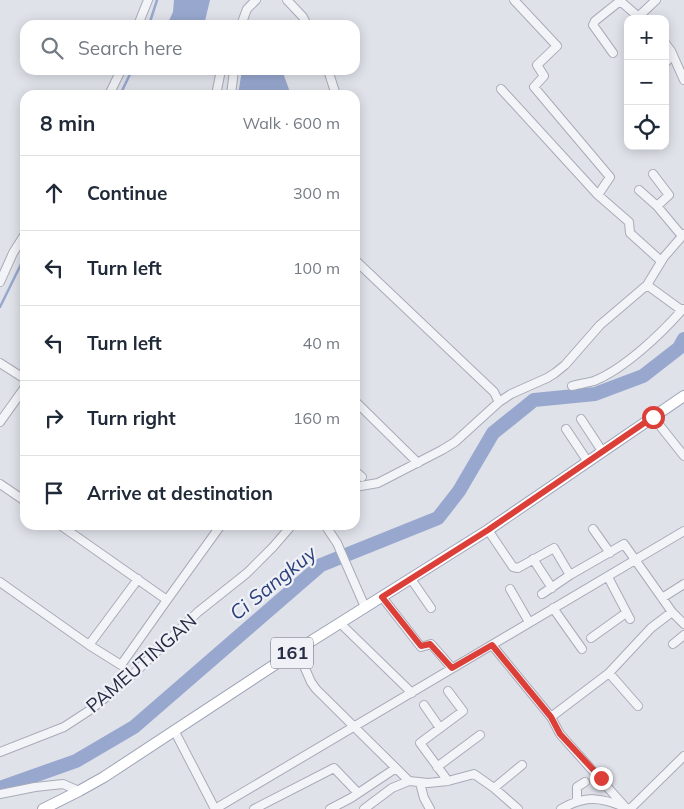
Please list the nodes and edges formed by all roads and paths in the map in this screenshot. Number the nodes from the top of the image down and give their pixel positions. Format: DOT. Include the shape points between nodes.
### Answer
graph roads {
  1 [pos="148,0"];
  2 [pos="256,0"];
  3 [pos="287,0"];
  4 [pos="514,0"];
  5 [pos="619,0"];
  6 [pos="656,0"];
  7 [pos="636,15"];
  8 [pos="642,15"];
  9 [pos="140,20"];
  10 [pos="243,20"];
  11 [pos="304,20"];
  12 [pos="669,49"];
  13 [pos="613,53"];
  14 [pos="673,55"];
  15 [pos="667,60"];
  16 [pos="119,75"];
  17 [pos="220,75"];
  18 [pos="233,75"];
  19 [pos="330,75"];
  20 [pos="684,80"];
  21 [pos="501,89"];
  22 [pos="111,90"];
  23 [pos="217,90"];
  24 [pos="232,90"];
  25 [pos="334,90"];
  26 [pos="653,174"];
  27 [pos="639,190"];
  28 [pos="598,195"];
  29 [pos="657,206"];
  30 [pos="683,235"];
  31 [pos="20,242"];
  32 [pos="661,261"];
  33 [pos="360,265"];
  34 [pos="0,282"];
  35 [pos="647,285"];
  36 [pos="683,309"];
  37 [pos="0,363"];
  38 [pos="20,376"];
  39 [pos="572,386"];
  40 [pos="20,394"];
  41 [pos="684,396"];
  42 [pos="499,402"];
  43 [pos="360,405"];
  44 [pos="653,417"];
  45 [pos="581,419"];
  46 [pos="0,422"];
  47 [pos="566,428"];
  48 [pos="602,451"];
  49 [pos="684,456"];
  50 [pos="418,462"];
  51 [pos="588,462"];
  52 [pos="3,486"];
  53 [pos="360,486"];
  54 [pos="0,494"];
  55 [pos="20,498"];
  56 [pos="67,530"];
  57 [pos="217,530"];
  58 [pos="287,530"];
  59 [pos="328,530"];
  60 [pos="488,530"];
  61 [pos="592,530"];
  62 [pos="684,531"];
  63 [pos="610,553"];
  64 [pos="533,559"];
  65 [pos="636,561"];
  66 [pos="570,575"];
  67 [pos="608,578"];
  68 [pos="138,579"];
  69 [pos="411,579"];
  70 [pos="0,582"];
  71 [pos="684,584"];
  72 [pos="552,588"];
  73 [pos="510,589"];
  74 [pos="542,594"];
  75 [pos="382,597"];
  76 [pos="662,598"];
  77 [pos="168,600"];
  78 [pos="365,607"];
  79 [pos="431,608"];
  80 [pos="553,608"];
  81 [pos="672,612"];
  82 [pos="529,622"];
  83 [pos="340,623"];
  84 [pos="684,624"];
  85 [pos="684,635"];
  86 [pos="591,638"];
  87 [pos="673,644"];
  88 [pos="89,645"];
  89 [pos="492,645"];
  90 [pos="582,649"];
  91 [pos="297,650"];
  92 [pos="452,668"];
  93 [pos="609,673"];
  94 [pos="448,691"];
  95 [pos="412,693"];
  96 [pos="424,705"];
  97 [pos="638,706"];
  98 [pos="551,717"];
  99 [pos="355,726"];
  100 [pos="440,728"];
  101 [pos="174,730"];
  102 [pos="480,735"];
  103 [pos="0,752"];
  104 [pos="684,756"];
  105 [pos="522,764"];
  106 [pos="437,767"];
  107 [pos="396,768"];
  108 [pos="409,781"];
  109 [pos="448,781"];
  110 [pos="585,782"];
  111 [pos="420,783"];
  112 [pos="494,788"];
  113 [pos="79,791"];
  114 [pos="0,794"];
  115 [pos="355,795"];
  116 [pos="577,800"];
  117 [pos="43,809"];
  118 [pos="215,809"];
  119 [pos="254,809"];
  120 [pos="330,809"];
  121 [pos="363,809"];
  122 [pos="430,809"];
  123 [pos="518,809"];
  124 [pos="560,809"];
  125 [pos="628,809"];
  1 -- 9 [label="street"];
  2 -- 10 [label="street" via="247,9"];
  3 -- 11 [label="street"];
  4 -- 28 [label="street" via="557,46 537,65 544,76 534,87 610,177"];
  5 -- 7 [label="street"];
  5 -- 13 [label="street" via="593,25"];
  6 -- 8 [label="street"];
  12 -- 14 [label="street"];
  14 -- 15 [label="street"];
  14 -- 20 [label="street"];
  16 -- 22 [label="street"];
  17 -- 23 [label="street"];
  18 -- 24 [label="street"];
  19 -- 25 [label="street"];
  21 -- 28 [label="street"];
  26 -- 29 [label="street" via="669,195"];
  27 -- 29 [label="street"];
  28 -- 32 [label="street" via="629,222 632,235"];
  29 -- 30 [label="street"];
  30 -- 32 [label="street"];
  31 -- 34 [label="street"];
  32 -- 35 [label="street"];
  33 -- 42 [label="street" via="494,392"];
  35 -- 36 [label="street"];
  35 -- 42 [label="street" via="600,325 555,373"];
  36 -- 39 [label="street" via="652,341 611,372"];
  37 -- 38 [label="street"];
  40 -- 46 [label="street"];
  41 -- 44 [label="main road, 161"];
  42 -- 50 [label="street" via="455,442"];
  43 -- 50 [label="street"];
  44 -- 48 [label="main road, 161"];
  44 -- 49 [label="street"];
  45 -- 48 [label="street"];
  47 -- 51 [label="street"];
  48 -- 51 [label="main road, 161"];
  50 -- 53 [label="street" via="378,483"];
  51 -- 60 [label="main road, 161"];
  52 -- 54 [label="street"];
  52 -- 55 [label="street"];
  56 -- 68 [label="street"];
  57 -- 77 [label="street"];
  58 -- 103 [label="street, PAMEUTINGAN" via="247,573 198,612 126,681 90,710 64,727"];
  59 -- 78 [label="street"];
  60 -- 64 [label="street" via="513,567 518,568"];
  60 -- 69 [label="main road, 161"];
  61 -- 63 [label="street"];
  62 -- 65 [label="street"];
  63 -- 65 [label="street" via="624,544"];
  63 -- 66 [label="street"];
  64 -- 66 [label="street" via="554,548"];
  64 -- 72 [label="street"];
  65 -- 67 [label="street"];
  65 -- 76 [label="street"];
  66 -- 72 [label="street"];
  67 -- 80 [label="street"];
  67 -- 86 [label="street" via="628,616"];
  68 -- 77 [label="street"];
  68 -- 88 [label="street"];
  69 -- 75 [label="main road, 161"];
  69 -- 79 [label="street"];
  70 -- 88 [label="street"];
  71 -- 76 [label="street"];
  72 -- 74 [label="street"];
  73 -- 82 [label="street"];
  75 -- 78 [label="main road, 161"];
  75 -- 92 [label="street" via="421,646 430,644"];
  76 -- 81 [label="street"];
  77 -- 88 [label="street" via="121,665"];
  78 -- 83 [label="main road, 161"];
  80 -- 82 [label="street"];
  80 -- 90 [label="street"];
  81 -- 84 [label="street"];
  81 -- 93 [label="street" via="651,628"];
  82 -- 89 [label="street"];
  83 -- 91 [label="main road, 161"];
  83 -- 95 [label="street"];
  85 -- 87 [label="street"];
  89 -- 92 [label="street"];
  89 -- 98 [label="street"];
  91 -- 99 [label="street" via="316,690"];
  91 -- 101 [label="main road, 161"];
  92 -- 95 [label="street"];
  93 -- 97 [label="street"];
  93 -- 98 [label="street"];
  94 -- 100 [label="street" via="463,711"];
  95 -- 99 [label="street"];
  96 -- 100 [label="street"];
  98 -- 125 [label="street" via="560,734"];
  99 -- 107 [label="street"];
  99 -- 118 [label="street"];
  100 -- 106 [label="street" via="420,743"];
  101 -- 113 [label="main road, 161"];
  101 -- 118 [label="street"];
  102 -- 106 [label="street"];
  104 -- 125 [label="street"];
  105 -- 112 [label="street"];
  106 -- 109 [label="street"];
  107 -- 108 [label="street"];
  107 -- 115 [label="street"];
  108 -- 111 [label="street"];
  108 -- 121 [label="street" via="392,788"];
  109 -- 111 [label="street"];
  109 -- 112 [label="street" via="474,774"];
  110 -- 116 [label="street" via="578,787"];
  111 -- 122 [label="street"];
  112 -- 123 [label="street"];
  113 -- 114 [label="street" via="57,784"];
  113 -- 117 [label="main road, 161"];
  115 -- 119 [label="street" via="334,768"];
  115 -- 120 [label="street"];
  115 -- 121 [label="street"];
  116 -- 124 [label="street"];
  116 -- 125 [label="street" via="593,798"];
}
